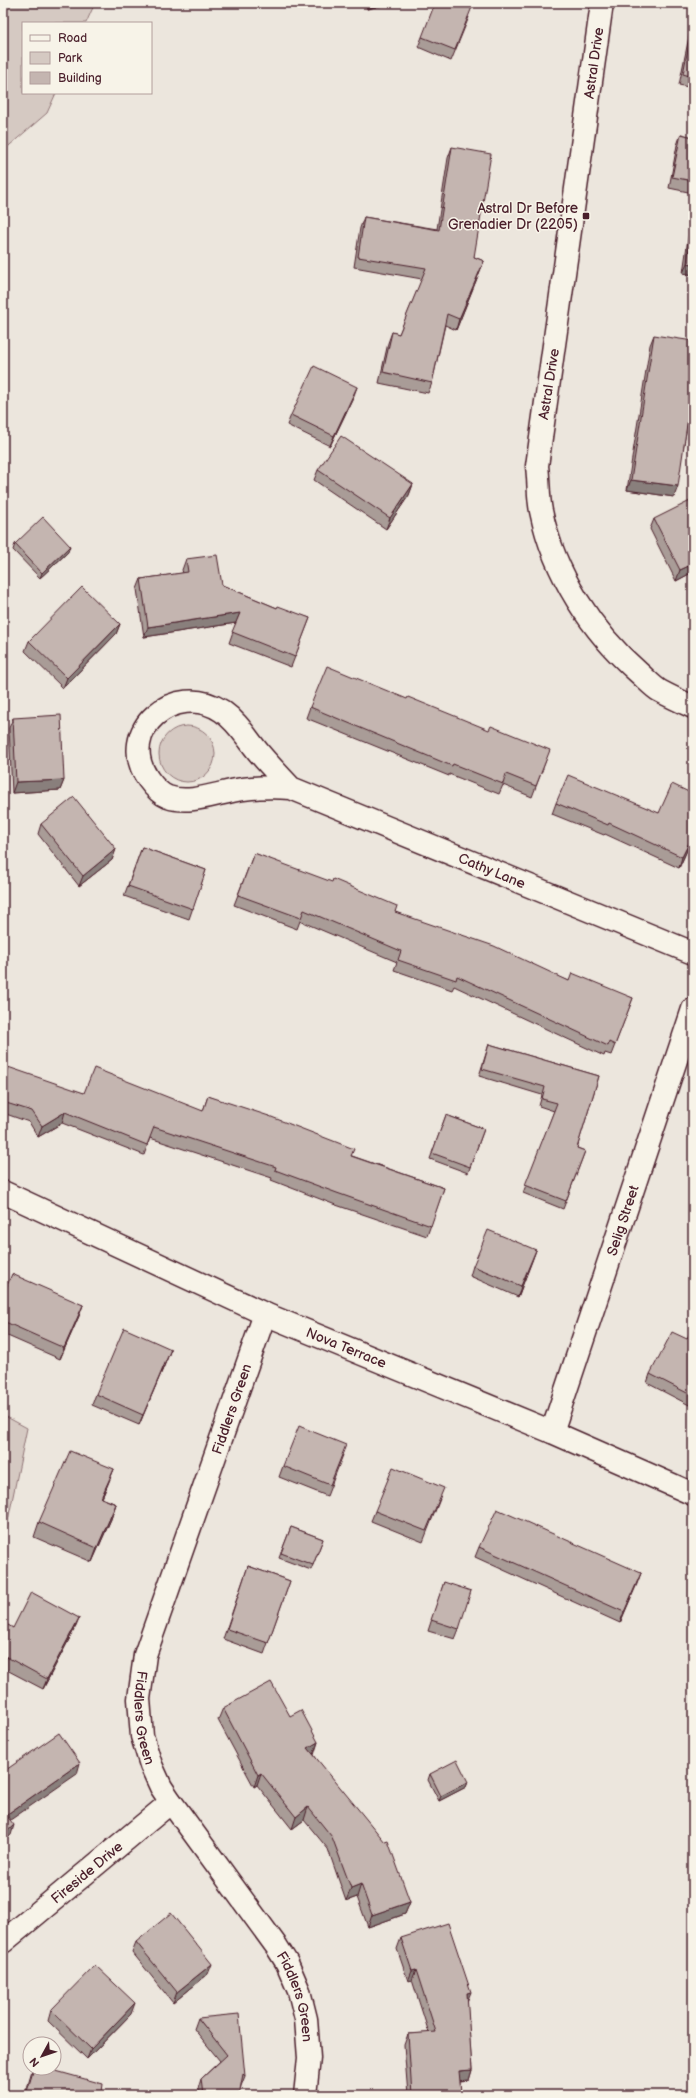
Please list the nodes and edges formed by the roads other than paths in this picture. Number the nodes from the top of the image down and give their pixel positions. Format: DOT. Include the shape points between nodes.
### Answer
graph roads {
  1 [pos="602,3"];
  2 [pos="693,708"];
  3 [pos="291,788"];
  4 [pos="693,953"];
  5 [pos="693,1009"];
  6 [pos="3,1192"];
  7 [pos="266,1314"];
  8 [pos="552,1432"];
  9 [pos="693,1494"];
  10 [pos="171,1802"];
  11 [pos="3,1942"];
  12 [pos="305,2095"];
  1 -- 2 [label="street, Astral Drive" via="537,466 541,511 553,550 568,582 582,609 600,634 624,660 659,691"];
  3 -- 3 [label="street, Cathy Lane" via="259,754 243,730 222,711 204,703 187,701 171,704 157,712 140,740 139,756 143,772 153,786 166,796 179,800 242,789"];
  3 -- 4 [label="street, Cathy Lane"];
  5 -- 8 [label="street, Selig Street"];
  6 -- 7 [label="street, Nova Terrace"];
  7 -- 8 [label="street, Nova Terrace"];
  7 -- 10 [label="street, Fiddlers Green" via="141,1672 139,1699 144,1744 161,1787"];
  8 -- 9 [label="street, Nova Terrace"];
  10 -- 11 [label="street, Fireside Drive"];
  10 -- 12 [label="street, Fiddlers Green" via="277,1947 296,1982 304,2010 308,2039 309,2058"];
}
